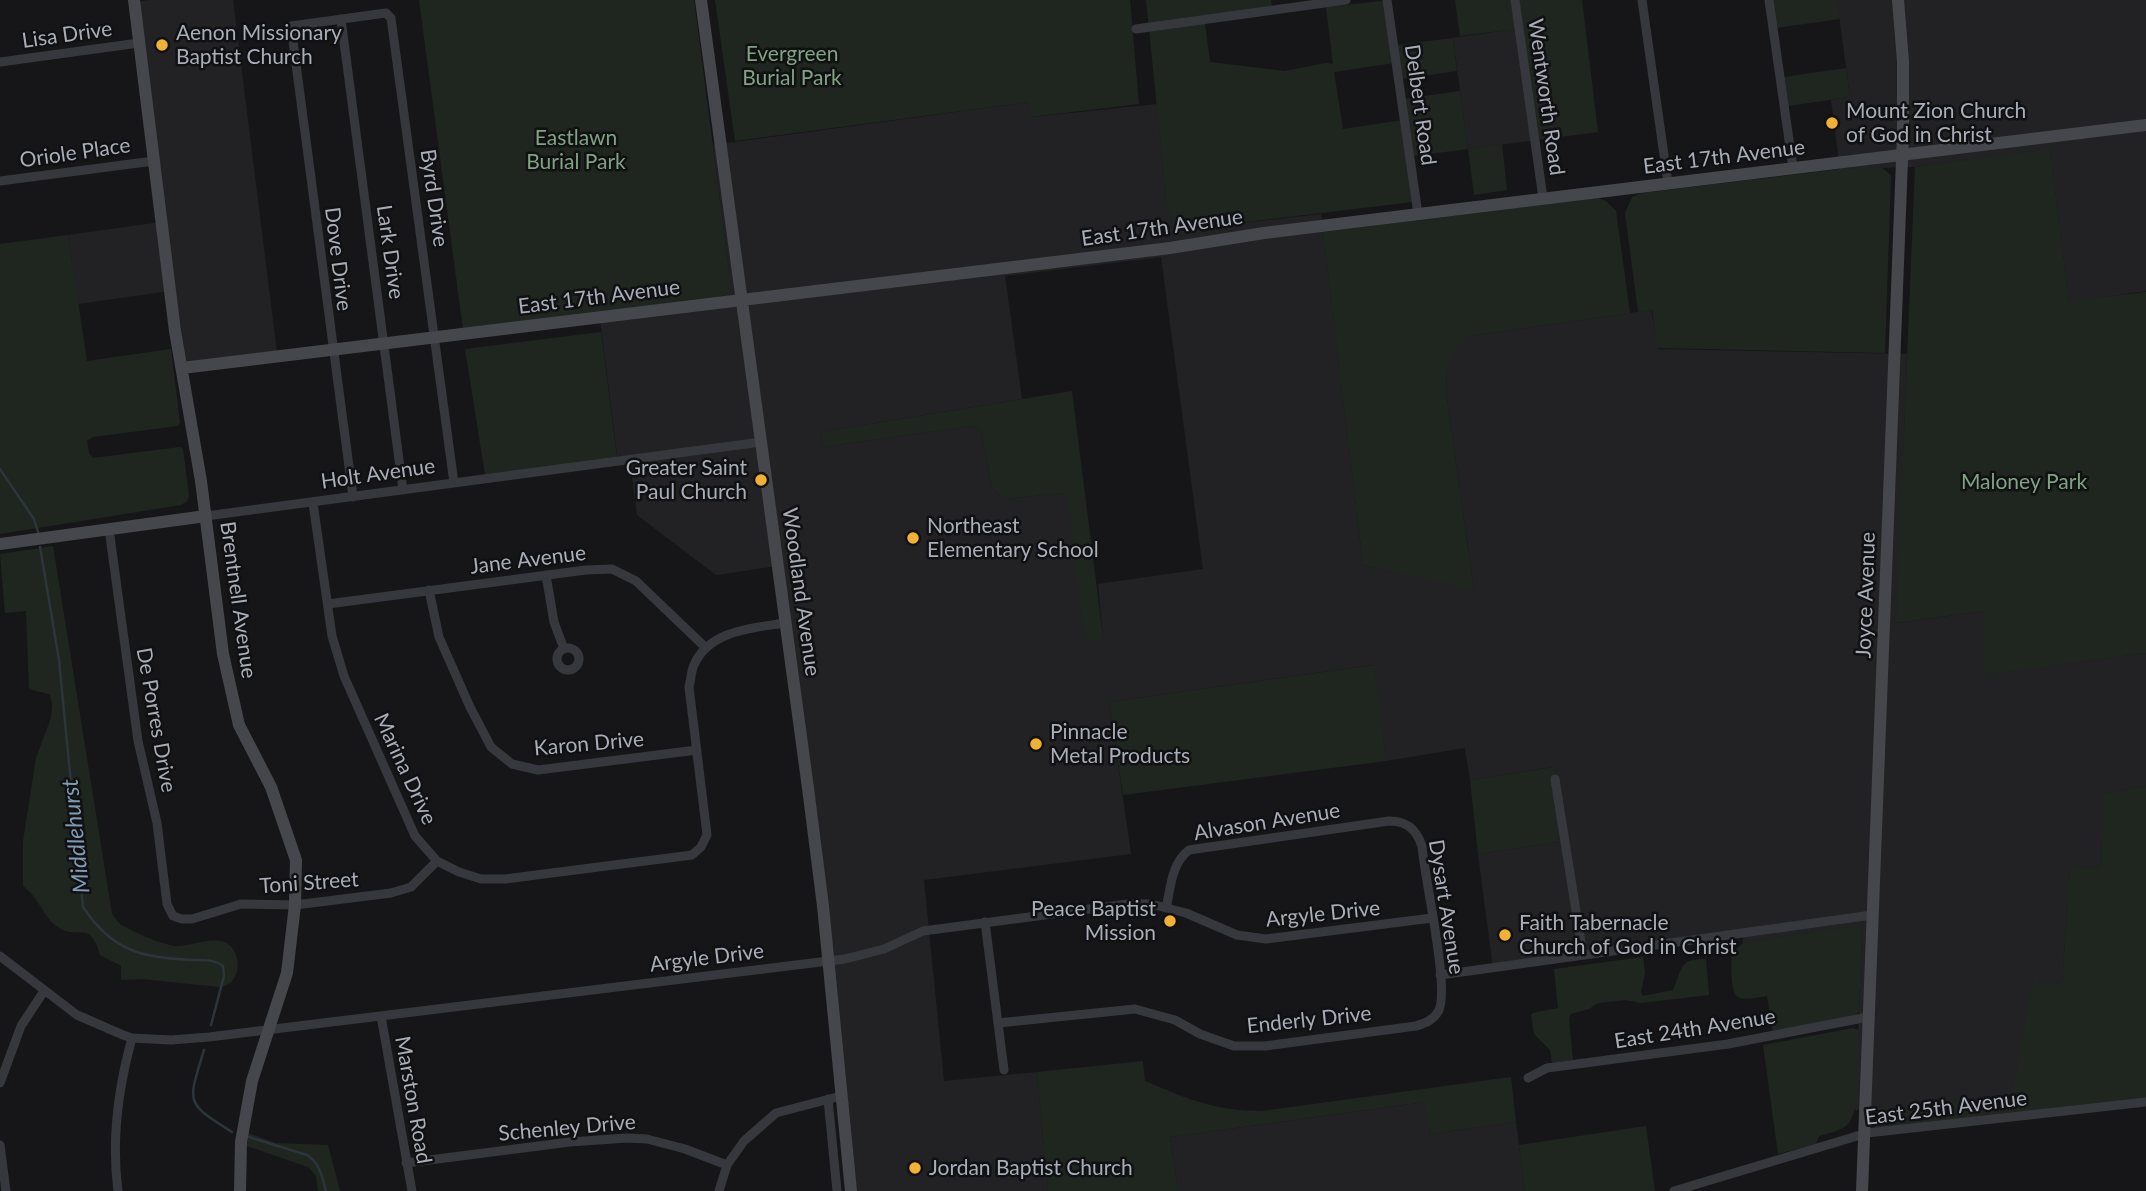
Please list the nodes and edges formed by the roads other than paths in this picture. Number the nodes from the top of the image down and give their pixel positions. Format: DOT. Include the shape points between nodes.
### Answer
graph roads {
  1 [pos="134,0"];
  2 [pos="701,0"];
  3 [pos="1346,0"];
  4 [pos="1388,0"];
  5 [pos="1515,0"];
  6 [pos="1642,0"];
  7 [pos="1769,0"];
  8 [pos="1898,0"];
  9 [pos="341,19"];
  10 [pos="291,26"];
  11 [pos="1136,29"];
  12 [pos="139,43"];
  13 [pos="0,62"];
  14 [pos="2146,125"];
  15 [pos="1902,155"];
  16 [pos="154,161"];
  17 [pos="1793,168"];
  18 [pos="0,181"];
  19 [pos="1668,183"];
  20 [pos="1543,198"];
  21 [pos="1418,214"];
  22 [pos="741,299"];
  23 [pos="435,336"];
  24 [pos="385,343"];
  25 [pos="332,351"];
  26 [pos="182,368"];
  27 [pos="761,442"];
  28 [pos="454,483"];
  29 [pos="403,490"];
  30 [pos="353,497"];
  31 [pos="313,503"];
  32 [pos="206,516"];
  33 [pos="109,528"];
  34 [pos="0,544"];
  35 [pos="547,575"];
  36 [pos="429,590"];
  37 [pos="328,604"];
  38 [pos="785,623"];
  39 [pos="705,648"];
  40 [pos="564,649"];
  41 [pos="697,750"];
  42 [pos="1555,779"];
  43 [pos="1412,827"];
  44 [pos="437,860"];
  45 [pos="295,905"];
  46 [pos="1166,908"];
  47 [pos="1872,915"];
  48 [pos="173,916"];
  49 [pos="1432,918"];
  50 [pos="985,922"];
  51 [pos="1583,955"];
  52 [pos="0,956"];
  53 [pos="828,961"];
  54 [pos="1440,975"];
  55 [pos="44,991"];
  56 [pos="1442,993"];
  57 [pos="381,1016"];
  58 [pos="1868,1017"];
  59 [pos="998,1023"];
  60 [pos="269,1030"];
  61 [pos="132,1038"];
  62 [pos="1004,1070"];
  63 [pos="1528,1078"];
  64 [pos="0,1083"];
  65 [pos="835,1097"];
  66 [pos="2146,1102"];
  67 [pos="1864,1134"];
  68 [pos="0,1145"];
  69 [pos="406,1163"];
  70 [pos="727,1165"];
  71 [pos="6,1191"];
  72 [pos="118,1191"];
  73 [pos="240,1191"];
  74 [pos="412,1191"];
  75 [pos="719,1191"];
  76 [pos="837,1191"];
  77 [pos="851,1191"];
  78 [pos="1674,1191"];
  79 [pos="1862,1191"];
  1 -- 12 [label="street, Brentnell Avenue"];
  2 -- 22 [label="street, Woodland Avenue"];
  3 -- 11 [label="street"];
  4 -- 21 [label="street, Delbert Road"];
  5 -- 20 [label="street, Wentworth Road"];
  6 -- 19 [label="street"];
  7 -- 17 [label="street"];
  8 -- 15 [label="street, Joyce Avenue"];
  9 -- 10 [label="street, Byrd Drive"];
  9 -- 23 [label="street, Byrd Drive" via="386,13 391,18"];
  9 -- 24 [label="street, Lark Drive"];
  10 -- 25 [label="street, Dove Drive"];
  12 -- 13 [label="street, Lisa Drive"];
  12 -- 16 [label="street, Brentnell Avenue"];
  14 -- 15 [label="street, East 17th Avenue"];
  15 -- 17 [label="street, East 17th Avenue"];
  15 -- 47 [label="street, Joyce Avenue"];
  16 -- 18 [label="street, Oriole Place"];
  16 -- 26 [label="street, Brentnell Avenue"];
  17 -- 19 [label="street, East 17th Avenue"];
  19 -- 20 [label="street, East 17th Avenue"];
  20 -- 21 [label="street, East 17th Avenue"];
  21 -- 22 [label="street, East 17th Avenue"];
  22 -- 23 [label="street, East 17th Avenue"];
  22 -- 27 [label="street, Woodland Avenue"];
  23 -- 24 [label="street, East 17th Avenue"];
  23 -- 28 [label="street, Byrd Drive"];
  24 -- 25 [label="street, East 17th Avenue"];
  24 -- 29 [label="street, Lark Drive"];
  25 -- 26 [label="street, East 17th Avenue"];
  25 -- 30 [label="street, Dove Drive"];
  26 -- 32 [label="street, Brentnell Avenue"];
  27 -- 28 [label="street, Holt Avenue"];
  27 -- 38 [label="street, Woodland Avenue"];
  28 -- 29 [label="street, Holt Avenue"];
  29 -- 30 [label="street, Holt Avenue"];
  30 -- 31 [label="street, Holt Avenue"];
  31 -- 32 [label="street, Holt Avenue"];
  31 -- 37 [label="street, Marina Drive"];
  32 -- 33 [label="street, Holt Avenue"];
  32 -- 45 [label="street, Brentnell Avenue" via="223,654 239,724 271,786 296,860"];
  33 -- 34 [label="street, Holt Avenue"];
  33 -- 48 [label="street, De Porres Drive" via="138,741 157,823 167,904"];
  35 -- 36 [label="street, Jane Avenue"];
  35 -- 39 [label="street, Jane Avenue" via="612,569 636,581"];
  35 -- 40 [label="street" via="554,622"];
  36 -- 37 [label="street, Jane Avenue"];
  36 -- 41 [label="street, Karon Drive" via="439,637 470,707 491,747 512,764 538,770"];
  37 -- 44 [label="street, Marina Drive" via="344,676 415,836"];
  38 -- 39 [label="street" via="734,631"];
  38 -- 53 [label="street, Woodland Avenue"];
  39 -- 41 [label="street" via="689,687"];
  41 -- 44 [label="street, Marina Drive" via="707,835 692,855 505,879 459,872"];
  42 -- 51 [label="street"];
  43 -- 46 [label="street, Alvason Avenue" via="1389,821 1189,850 1175,867"];
  43 -- 49 [label="street, Dysart Avenue" via="1422,846"];
  44 -- 45 [label="street, Toni Street" via="401,891"];
  45 -- 48 [label="street, Toni Street" via="241,904 192,919"];
  45 -- 60 [label="street, Brentnell Avenue" via="287,973"];
  46 -- 49 [label="street, Argyle Drive" via="1237,935 1266,939"];
  46 -- 50 [label="street, Argyle Drive" via="1128,904"];
  47 -- 51 [label="street"];
  47 -- 58 [label="street, Joyce Avenue"];
  49 -- 54 [label="street, Dysart Avenue"];
  50 -- 53 [label="street, Argyle Drive" via="923,931 884,949"];
  50 -- 59 [label="street"];
  51 -- 54 [label="street"];
  52 -- 55 [label="street, Argyle Drive"];
  53 -- 57 [label="street, Argyle Drive"];
  53 -- 65 [label="street, Woodland Avenue"];
  54 -- 56 [label="street, Dysart Avenue"];
  55 -- 61 [label="street, Argyle Drive" via="77,1015"];
  55 -- 64 [label="street" via="21,1026"];
  56 -- 59 [label="street, Enderly Drive" via="1438,1013 1416,1026 1265,1046 1234,1046 1175,1020 1135,1009"];
  57 -- 60 [label="street, Argyle Drive"];
  57 -- 69 [label="street, Marston Road"];
  58 -- 63 [label="street, East 24th Avenue" via="1715,1046 1547,1068"];
  58 -- 67 [label="street, Joyce Avenue"];
  59 -- 62 [label="street"];
  60 -- 61 [label="street, Argyle Drive" via="171,1040"];
  60 -- 73 [label="street, Brentnell Avenue" via="244,1117"];
  61 -- 72 [label="street" via="114,1122"];
  65 -- 70 [label="street" via="776,1113 744,1141"];
  65 -- 76 [label="street"];
  65 -- 77 [label="street, Woodland Avenue"];
  66 -- 67 [label="street, East 25th Avenue"];
  67 -- 78 [label="street, East 25th Avenue"];
  67 -- 79 [label="street, Joyce Avenue"];
  68 -- 71 [label="street"];
  69 -- 70 [label="street, Schenley Drive" via="627,1138 685,1149"];
  69 -- 74 [label="street, Marston Road"];
  70 -- 75 [label="street"];
}
